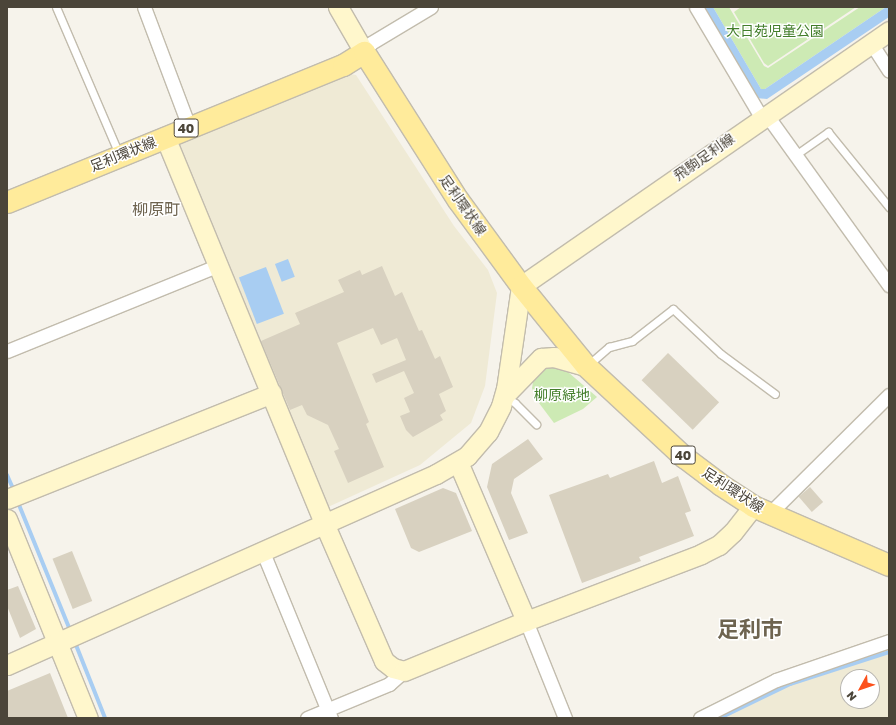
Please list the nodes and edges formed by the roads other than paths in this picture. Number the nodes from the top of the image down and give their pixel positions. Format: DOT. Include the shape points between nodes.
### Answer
graph roads {
  1 [pos="56,7"];
  2 [pos="144,7"];
  3 [pos="338,7"];
  4 [pos="431,7"];
  5 [pos="696,7"];
  6 [pos="889,31"];
  7 [pos="871,43"];
  8 [pos="364,52"];
  9 [pos="889,71"];
  10 [pos="763,116"];
  11 [pos="189,127"];
  12 [pos="165,137"];
  13 [pos="120,156"];
  14 [pos="794,156"];
  15 [pos="7,200"];
  16 [pos="889,208"];
  17 [pos="219,265"];
  18 [pos="889,285"];
  19 [pos="521,286"];
  20 [pos="7,351"];
  21 [pos="586,366"];
  22 [pos="272,393"];
  23 [pos="775,394"];
  24 [pos="889,395"];
  25 [pos="504,396"];
  26 [pos="536,424"];
  27 [pos="458,462"];
  28 [pos="7,499"];
  29 [pos="761,510"];
  30 [pos="7,519"];
  31 [pos="324,523"];
  32 [pos="262,550"];
  33 [pos="889,565"];
  34 [pos="526,621"];
  35 [pos="58,641"];
  36 [pos="889,641"];
  37 [pos="7,665"];
  38 [pos="404,671"];
  39 [pos="330,714"];
  40 [pos="88,718"];
  41 [pos="307,718"];
  42 [pos="565,718"];
  43 [pos="700,718"];
  1 -- 13 [label="lane"];
  2 -- 11 [label="street"];
  3 -- 8 [label="street"];
  4 -- 8 [label="street" via="371,43"];
  5 -- 10 [label="street"];
  6 -- 7 [label="street, 飛駒足利線"];
  7 -- 9 [label="street"];
  7 -- 10 [label="street, 飛駒足利線"];
  8 -- 11 [label="main road, 足利環状線 / 40" via="343,65"];
  8 -- 19 [label="main road, 足利環状線 / 40" via="458,200"];
  10 -- 14 [label="street"];
  10 -- 19 [label="street, 飛駒足利線"];
  11 -- 12 [label="main road, 足利環状線 / 40"];
  12 -- 13 [label="main road, 足利環状線 / 40"];
  12 -- 17 [label="street"];
  13 -- 15 [label="main road, 足利環状線 / 40"];
  14 -- 16 [label="lane" via="828,132"];
  14 -- 18 [label="street"];
  17 -- 20 [label="street"];
  17 -- 22 [label="street"];
  19 -- 21 [label="main road, 足利環状線 / 40"];
  19 -- 25 [label="street"];
  21 -- 23 [label="lane" via="609,347 632,342 673,309 721,354"];
  21 -- 25 [label="street" via="554,357 541,358 525,371"];
  21 -- 29 [label="main road, 足利環状線 / 40" via="684,457"];
  22 -- 28 [label="street"];
  22 -- 31 [label="street"];
  24 -- 29 [label="street"];
  25 -- 26 [label="lane" via="515,402"];
  25 -- 27 [label="street" via="488,432 475,449"];
  27 -- 31 [label="street"];
  27 -- 34 [label="street"];
  29 -- 33 [label="main road, 足利環状線 / 40"];
  29 -- 34 [label="street" via="719,545 701,554"];
  30 -- 35 [label="street"];
  31 -- 32 [label="street"];
  31 -- 38 [label="street" via="384,661 393,668"];
  32 -- 35 [label="street"];
  32 -- 39 [label="street"];
  34 -- 38 [label="street"];
  34 -- 42 [label="street"];
  35 -- 37 [label="street"];
  35 -- 40 [label="street"];
  36 -- 43 [label="street" via="776,680"];
  38 -- 39 [label="street" via="389,684"];
  39 -- 41 [label="street"];
}
